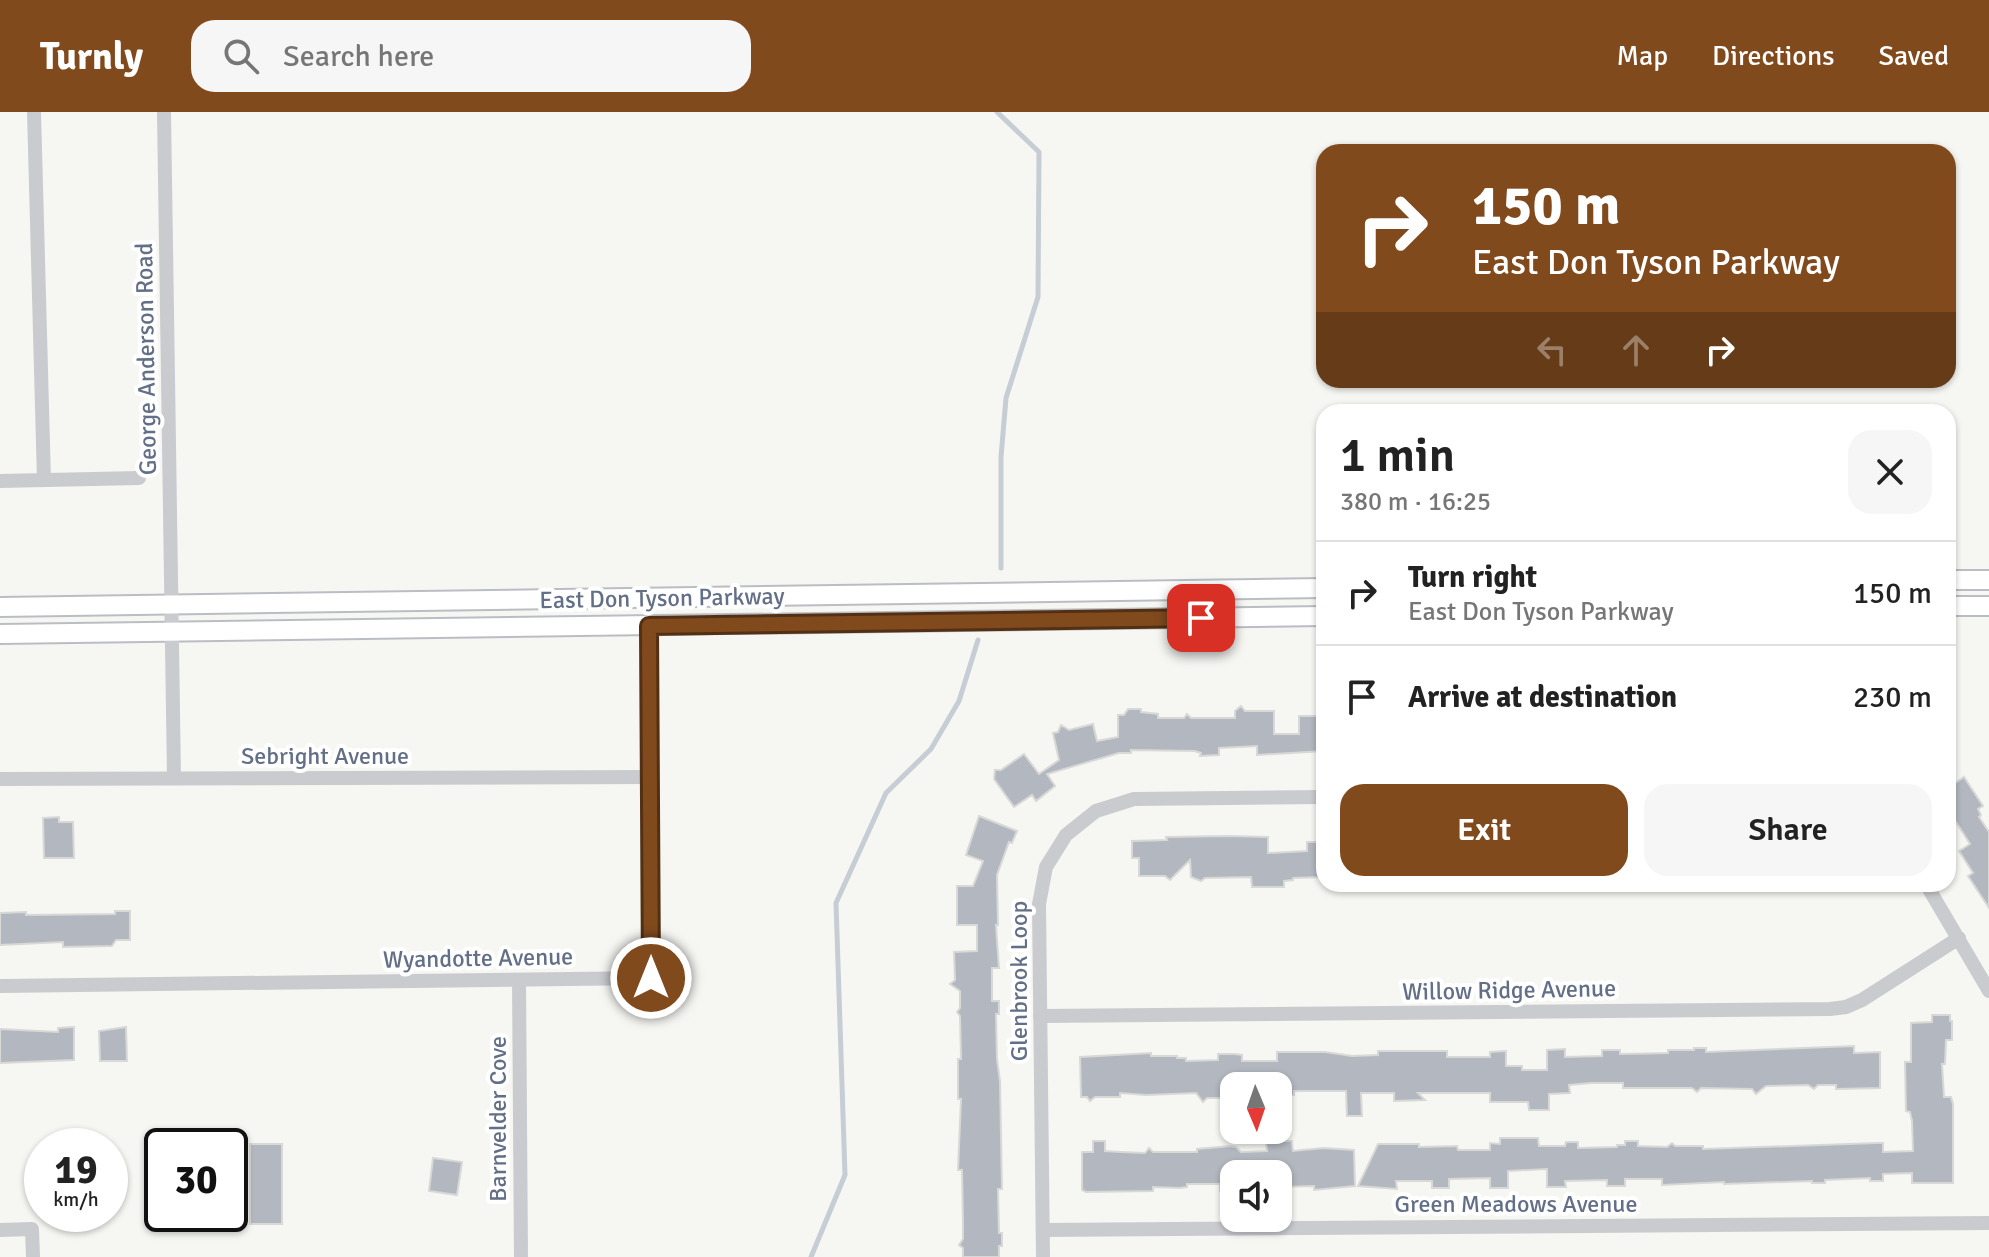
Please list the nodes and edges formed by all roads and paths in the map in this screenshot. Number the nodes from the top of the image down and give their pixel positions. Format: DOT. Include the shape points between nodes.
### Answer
graph roads {
  1 [pos="34,112"];
  2 [pos="164,112"];
  3 [pos="139,478"];
  4 [pos="44,480"];
  5 [pos="0,481"];
  6 [pos="1956,580"];
  7 [pos="1989,580"];
  8 [pos="1316,588"];
  9 [pos="173,606"];
  10 [pos="1956,606"];
  11 [pos="1989,606"];
  12 [pos="0,607"];
  13 [pos="1316,616"];
  14 [pos="649,626"];
  15 [pos="173,633"];
  16 [pos="0,634"];
  17 [pos="650,777"];
  18 [pos="174,778"];
  19 [pos="0,779"];
  20 [pos="1316,797"];
  21 [pos="1931,892"];
  22 [pos="1959,938"];
  23 [pos="519,980"];
  24 [pos="0,986"];
  25 [pos="1989,991"];
  26 [pos="1040,1016"];
  27 [pos="1989,1223"];
  28 [pos="0,1230"];
  29 [pos="1043,1230"];
  30 [pos="33,1257"];
  31 [pos="521,1257"];
  32 [pos="1043,1257"];
  1 -- 4 [label="street"];
  2 -- 9 [label="street, George Anderson Road"];
  3 -- 4 [label="street"];
  4 -- 5 [label="street"];
  6 -- 7 [label="main road"];
  8 -- 9 [label="main road, East Don Tyson Parkway"];
  9 -- 12 [label="main road, East Don Tyson Parkway"];
  9 -- 15 [label="street, George Anderson Road"];
  10 -- 11 [label="main road"];
  13 -- 14 [label="main road, East Don Tyson Parkway"];
  14 -- 15 [label="main road, East Don Tyson Parkway"];
  14 -- 17 [label="street, Wyandotte Avenue"];
  15 -- 16 [label="main road, East Don Tyson Parkway"];
  15 -- 18 [label="street, George Anderson Road"];
  17 -- 18 [label="street, Sebright Avenue"];
  17 -- 23 [label="street, Wyandotte Avenue" via="651,978"];
  18 -- 19 [label="street, Sebright Avenue"];
  20 -- 26 [label="street, Glenbrook Loop" via="1134,799 1096,811 1066,835 1046,867 1039,904"];
  21 -- 22 [label="street"];
  22 -- 25 [label="street"];
  22 -- 26 [label="street, Willow Ridge Avenue" via="1862,1000 1830,1009"];
  23 -- 24 [label="street, Wyandotte Avenue"];
  23 -- 31 [label="street, Barnvelder Cove"];
  26 -- 29 [label="street, Glenbrook Loop"];
  27 -- 29 [label="street, Green Meadows Avenue"];
  28 -- 30 [label="street" via="32,1229"];
  29 -- 32 [label="street, Glenbrook Loop"];
}
